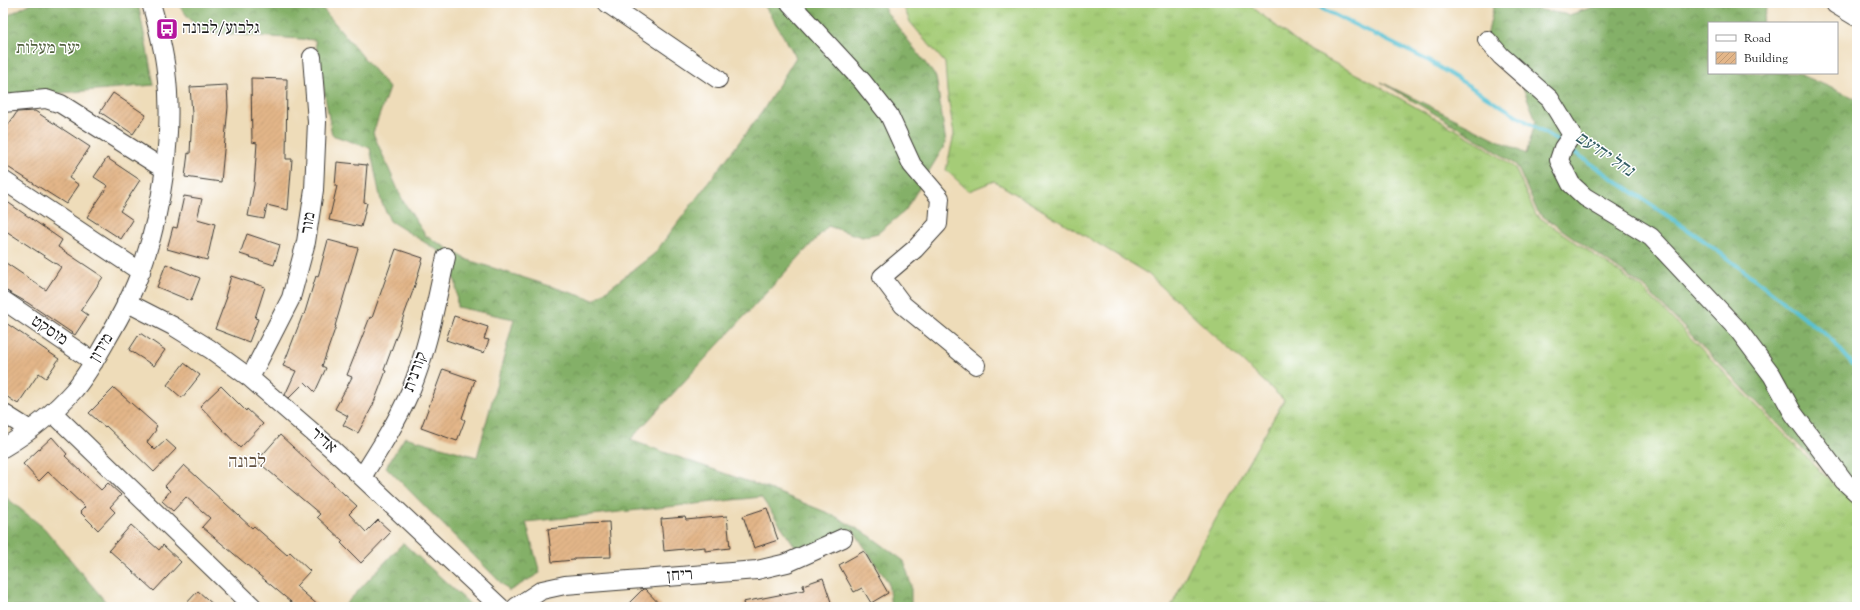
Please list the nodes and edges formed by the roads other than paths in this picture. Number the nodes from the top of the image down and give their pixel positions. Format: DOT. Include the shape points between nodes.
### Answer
graph roads {
  1 [pos="151,3"];
  2 [pos="607,3"];
  3 [pos="790,3"];
  4 [pos="1837,3"];
  5 [pos="1857,15"];
  6 [pos="1487,40"];
  7 [pos="312,57"];
  8 [pos="718,78"];
  9 [pos="3,103"];
  10 [pos="164,169"];
  11 [pos="3,180"];
  12 [pos="446,257"];
  13 [pos="141,272"];
  14 [pos="3,300"];
  15 [pos="126,302"];
  16 [pos="94,362"];
  17 [pos="976,365"];
  18 [pos="250,378"];
  19 [pos="3,413"];
  20 [pos="53,413"];
  21 [pos="30,430"];
  22 [pos="3,448"];
  23 [pos="362,477"];
  24 [pos="1857,493"];
  25 [pos="843,538"];
  26 [pos="252,607"];
  27 [pos="500,607"];
  28 [pos="516,607"];
  1 -- 10 [label="street, מירון" via="166,70 168,129"];
  2 -- 8 [label="street"];
  3 -- 17 [label="street" via="862,81 889,115 912,165 940,198 938,224 915,249 882,277 903,304"];
  4 -- 5 [label="main road"];
  6 -- 24 [label="street" via="1501,56 1550,99 1572,135 1559,160 1571,184 1585,197 1651,237 1739,331 1772,375 1798,419 1844,481"];
  7 -- 18 [label="street, מור" via="317,122 314,190 306,242 290,298"];
  9 -- 10 [label="street" via="46,99 61,104"];
  10 -- 13 [label="street, מירון" via="152,234"];
  11 -- 13 [label="street"];
  12 -- 23 [label="street, קורנית" via="429,336 410,392 388,436"];
  13 -- 15 [label="street, מירון"];
  14 -- 16 [label="street, מוסקט"];
  15 -- 16 [label="street, מירון"];
  15 -- 18 [label="street, אדיר" via="173,326"];
  16 -- 20 [label="street, מירון" via="76,388"];
  18 -- 23 [label="street, אדיר"];
  19 -- 21 [label="street"];
  20 -- 21 [label="street, מירון"];
  20 -- 26 [label="street"];
  21 -- 22 [label="street, מירון"];
  23 -- 27 [label="street, אדיר"];
  25 -- 28 [label="street, ריחן" via="788,562 757,570 565,585 542,590"];
}
